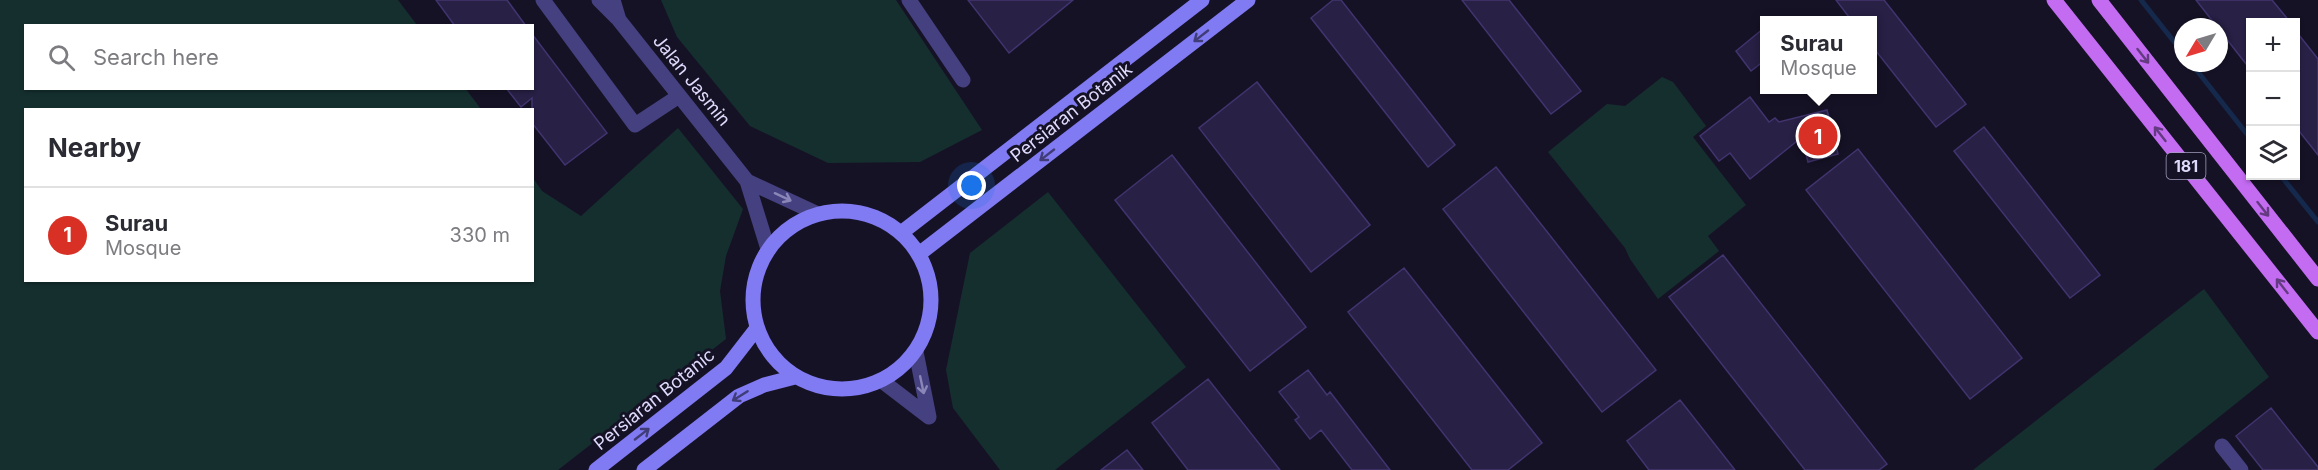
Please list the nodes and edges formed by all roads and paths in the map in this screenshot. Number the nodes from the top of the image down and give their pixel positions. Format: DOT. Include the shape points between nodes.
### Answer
graph roads {
  1 [pos="543,0"];
  2 [pos="599,0"];
  3 [pos="613,0"];
  4 [pos="909,0"];
  5 [pos="1202,0"];
  6 [pos="1248,0"];
  7 [pos="2054,0"];
  8 [pos="2099,0"];
  9 [pos="619,20"];
  10 [pos="963,80"];
  11 [pos="679,96"];
  12 [pos="747,180"];
  13 [pos="818,214"];
  14 [pos="902,234"];
  15 [pos="768,249"];
  16 [pos="919,254"];
  17 [pos="2318,279"];
  18 [pos="757,328"];
  19 [pos="2318,332"];
  20 [pos="916,352"];
  21 [pos="795,377"];
  22 [pos="882,381"];
  23 [pos="2222,446"];
  24 [pos="596,470"];
  25 [pos="644,470"];
  26 [pos="2241,470"];
  1 -- 11 [label="street" via="636,125"];
  2 -- 9 [label="street"];
  3 -- 9 [label="street, Jalan Jasmin"];
  4 -- 10 [label="street"];
  5 -- 14 [label="main road"];
  6 -- 16 [label="main road, Persiaran Botanik, one-way"];
  19 -- 7 [label="main road, 181, one-way"];
  8 -- 17 [label="main road, 181, one-way"];
  9 -- 11 [label="street, Jalan Jasmin"];
  11 -- 12 [label="street, Jalan Jasmin"];
  12 -- 13 [label="street, Jalan Jasmin, one-way"];
  12 -- 15 [label="street, Jalan Jasmin"];
  13 -- 14 [label="main road" via="836,210 871,215"];
  13 -- 15 [label="main road" via="799,221"];
  14 -- 16 [label="main road"];
  15 -- 18 [label="main road" via="756,273 752,301"];
  16 -- 20 [label="main road" via="929,278 932,304 927,329"];
  18 -- 21 [label="main road" via="778,364"];
  24 -- 18 [label="main road, Persiaran Botanic, one-way" via="726,368"];
  20 -- 22 [label="main road" via="901,369"];
  20 -- 22 [label="street, one-way" via="929,417"];
  21 -- 22 [label="main road" via="838,390"];
  21 -- 25 [label="main road, one-way" via="739,396"];
  23 -- 26 [label="street"];
}
